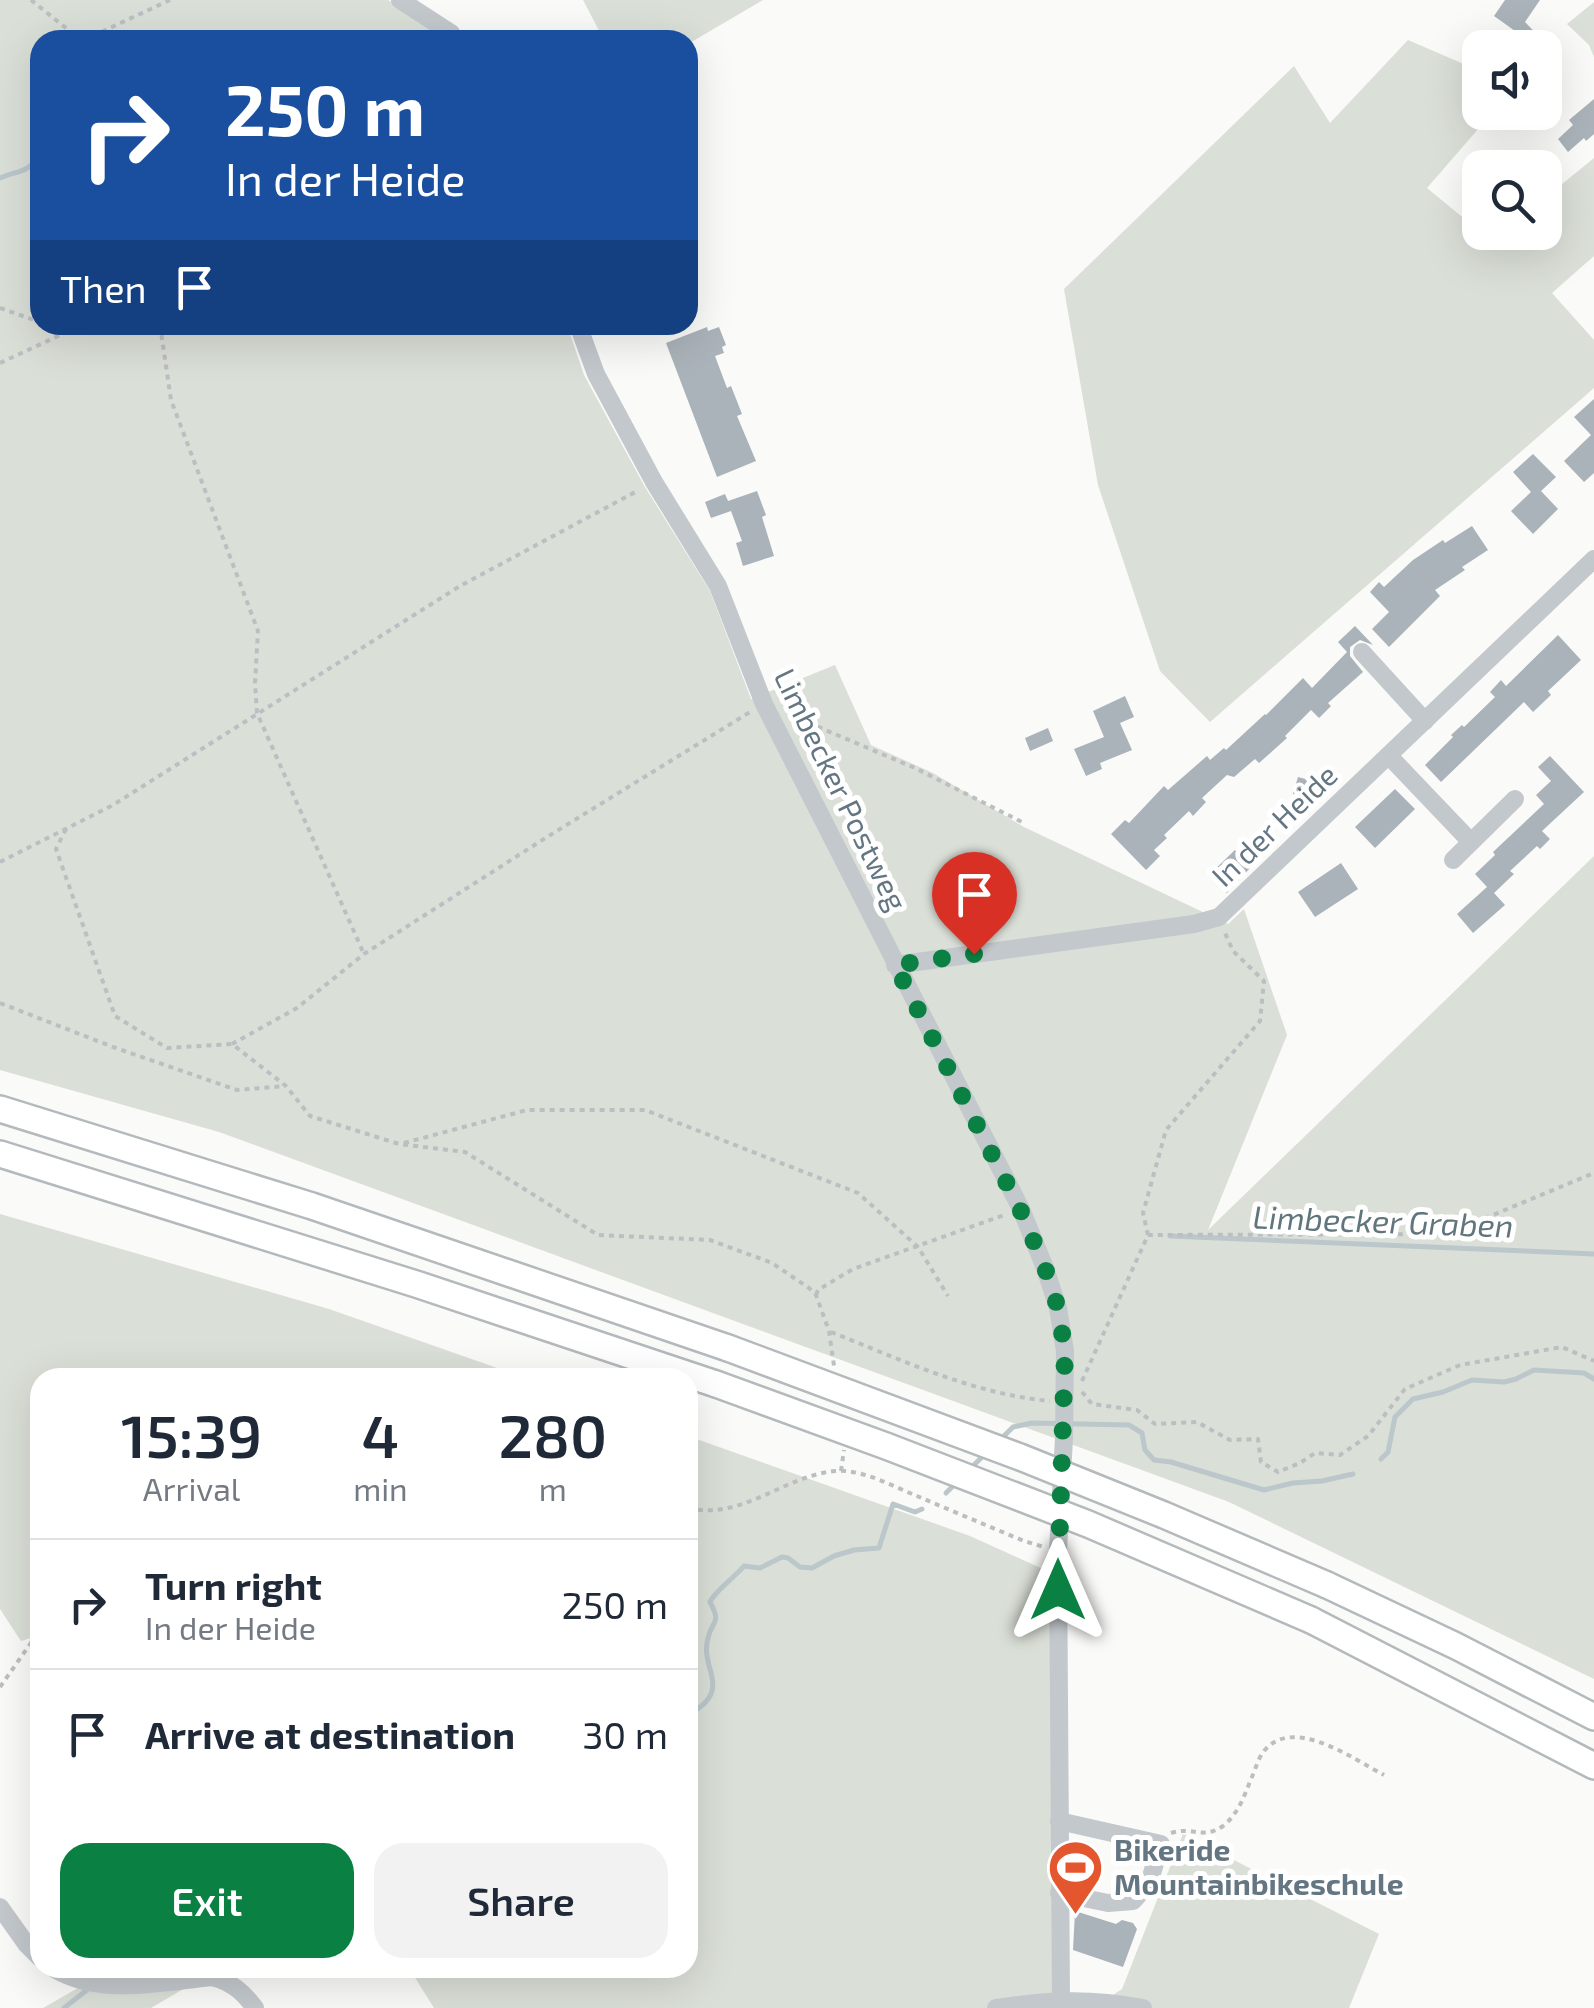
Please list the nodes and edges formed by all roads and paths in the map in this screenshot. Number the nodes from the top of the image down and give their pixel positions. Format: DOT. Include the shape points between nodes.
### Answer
graph roads {
  1 [pos="31,0"];
  2 [pos="170,0"];
  3 [pos="400,0"];
  4 [pos="69,30"];
  5 [pos="104,30"];
  6 [pos="445,30"];
  7 [pos="0,308"];
  8 [pos="30,318"];
  9 [pos="62,335"];
  10 [pos="161,335"];
  11 [pos="582,335"];
  12 [pos="0,364"];
  13 [pos="654,482"];
  14 [pos="1594,559"];
  15 [pos="1362,652"];
  16 [pos="764,704"];
  17 [pos="256,713"];
  18 [pos="1424,721"];
  19 [pos="1389,756"];
  20 [pos="1515,799"];
  21 [pos="1022,822"];
  22 [pos="66,829"];
  23 [pos="1471,842"];
  24 [pos="1452,860"];
  25 [pos="0,862"];
  26 [pos="1219,917"];
  27 [pos="364,954"];
  28 [pos="895,965"];
  29 [pos="0,1004"];
  30 [pos="232,1044"];
  31 [pos="286,1086"];
  32 [pos="0,1110"];
  33 [pos="400,1144"];
  34 [pos="0,1154"];
  35 [pos="1594,1173"];
  36 [pos="1020,1209"];
  37 [pos="1148,1235"];
  38 [pos="918,1246"];
  39 [pos="816,1296"];
  40 [pos="948,1296"];
  41 [pos="829,1331"];
  42 [pos="1594,1361"];
  43 [pos="668,1368"];
  44 [pos="834,1368"];
  45 [pos="698,1378"];
  46 [pos="1064,1408"];
  47 [pos="845,1441"];
  48 [pos="841,1471"];
  49 [pos="698,1510"];
  50 [pos="1058,1551"];
  51 [pos="30,1644"];
  52 [pos="0,1687"];
  53 [pos="1594,1717"];
  54 [pos="1594,1766"];
  55 [pos="1384,1775"];
  56 [pos="1058,1820"];
  57 [pos="1161,1844"];
  58 [pos="1059,1893"];
  59 [pos="0,1907"];
  60 [pos="30,1949"];
  61 [pos="76,1978"];
  62 [pos="194,1978"];
  63 [pos="219,1978"];
  64 [pos="1060,2000"];
  65 [pos="255,2008"];
  66 [pos="996,2008"];
  67 [pos="1143,2008"];
  1 -- 4 [label="path"];
  2 -- 5 [label="path"];
  3 -- 6 [label="street"];
  7 -- 8 [label="path"];
  9 -- 12 [label="path"];
  10 -- 17 [label="path" via="171,400 258,631"];
  11 -- 13 [label="street, Limbecker Postweg"];
  13 -- 16 [label="street, Limbecker Postweg" via="718,586"];
  13 -- 17 [label="path" via="460,586"];
  14 -- 18 [label="street, In der Heide"];
  15 -- 18 [label="street"];
  16 -- 21 [label="path"];
  16 -- 27 [label="path"];
  16 -- 28 [label="street, Limbecker Postweg"];
  17 -- 22 [label="path"];
  17 -- 27 [label="path"];
  18 -- 19 [label="street, In der Heide"];
  19 -- 23 [label="street"];
  19 -- 26 [label="street, In der Heide"];
  20 -- 23 [label="street"];
  22 -- 25 [label="path"];
  22 -- 30 [label="path" via="56,849 116,1016 167,1048"];
  23 -- 24 [label="street"];
  26 -- 28 [label="street, In der Heide"];
  26 -- 37 [label="path" via="1233,951 1264,980 1260,1021 1166,1130 1143,1213"];
  27 -- 30 [label="path" via="297,1008"];
  28 -- 36 [label="street, Limbecker Postweg"];
  29 -- 31 [label="path" via="237,1090"];
  30 -- 31 [label="path"];
  31 -- 33 [label="path" via="310,1116"];
  32 -- 53 [label="highway, bridge" via="312,1206 728,1348 1020,1457 1328,1585"];
  33 -- 38 [label="path" via="528,1110 645,1110 858,1193"];
  33 -- 39 [label="path" via="465,1152 598,1235 710,1240 772,1263"];
  34 -- 43 [label="highway, bridge"];
  35 -- 37 [label="path" via="1448,1234"];
  36 -- 38 [label="path"];
  36 -- 46 [label="street, Limbecker Postweg" via="1058,1308"];
  37 -- 42 [label="path" via="1080,1388 1092,1404 1137,1410 1155,1424 1197,1422 1230,1440 1258,1439 1261,1462 1278,1472 1314,1453 1340,1455 1368,1436 1405,1390 1460,1365 1562,1347"];
  38 -- 39 [label="path" via="853,1269"];
  38 -- 40 [label="path"];
  39 -- 41 [label="path"];
  41 -- 44 [label="path"];
  41 -- 46 [label="path" via="936,1373"];
  45 -- 54 [label="highway, bridge" via="1088,1524 1311,1620"];
  46 -- 50 [label="street, Limbecker Postweg"];
  47 -- 48 [label="path"];
  48 -- 49 [label="path" via="812,1474 734,1508"];
  48 -- 50 [label="path"];
  50 -- 56 [label="street, Limbecker Postweg"];
  51 -- 52 [label="path"];
  55 -- 57 [label="path" via="1321,1742 1283,1737 1264,1750 1235,1815 1220,1829 1173,1832"];
  56 -- 57 [label="street"];
  56 -- 58 [label="street, Limbecker Postweg"];
  57 -- 58 [label="street" via="1149,1882 1133,1901 1108,1904"];
  58 -- 64 [label="street, Limbecker Postweg"];
  59 -- 60 [label="street"];
  61 -- 62 [label="street" via="120,1986"];
  63 -- 65 [label="street"];
  64 -- 66 [label="street"];
  64 -- 67 [label="street"];
}
